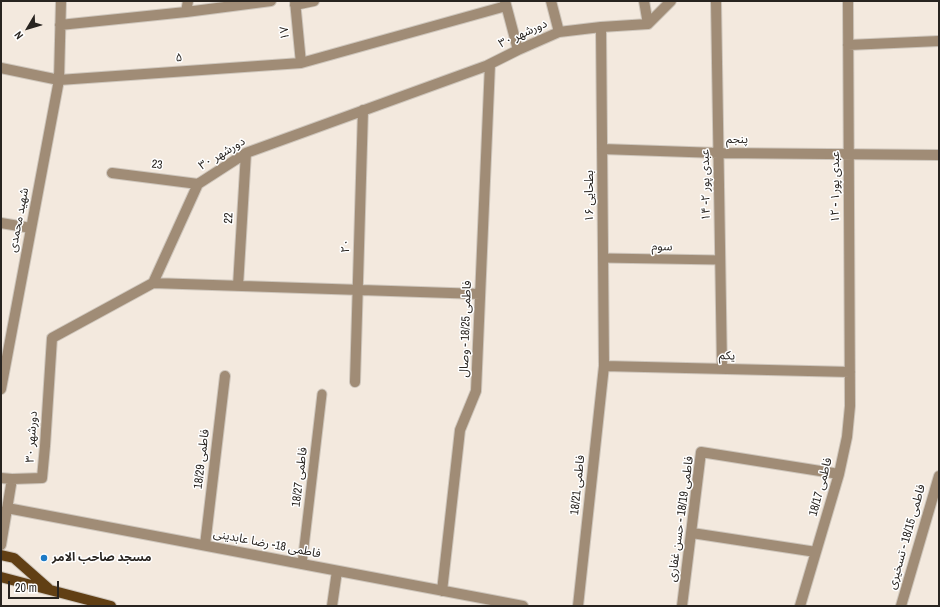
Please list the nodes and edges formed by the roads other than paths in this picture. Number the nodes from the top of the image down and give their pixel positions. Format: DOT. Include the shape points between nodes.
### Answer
graph roads {
  1 [pos="61,1"];
  2 [pos="188,1"];
  3 [pos="271,1"];
  4 [pos="314,1"];
  5 [pos="551,1"];
  6 [pos="644,1"];
  7 [pos="670,1"];
  8 [pos="716,1"];
  9 [pos="848,1"];
  10 [pos="295,3"];
  11 [pos="506,4"];
  12 [pos="186,12"];
  13 [pos="648,24"];
  14 [pos="60,25"];
  15 [pos="601,27"];
  16 [pos="559,32"];
  17 [pos="939,41"];
  18 [pos="848,44"];
  19 [pos="518,50"];
  20 [pos="301,63"];
  21 [pos="490,64"];
  22 [pos="1,68"];
  23 [pos="59,80"];
  24 [pos="363,110"];
  25 [pos="602,149"];
  26 [pos="246,153"];
  27 [pos="718,153"];
  28 [pos="848,154"];
  29 [pos="939,155"];
  30 [pos="112,173"];
  31 [pos="198,184"];
  32 [pos="1,223"];
  33 [pos="31,228"];
  34 [pos="603,258"];
  35 [pos="720,260"];
  36 [pos="153,283"];
  37 [pos="238,286"];
  38 [pos="358,290"];
  39 [pos="480,294"];
  40 [pos="604,366"];
  41 [pos="722,369"];
  42 [pos="3,370"];
  43 [pos="850,372"];
  44 [pos="225,376"];
  45 [pos="355,382"];
  46 [pos="1,389"];
  47 [pos="322,394"];
  48 [pos="839,474"];
  49 [pos="939,476"];
  50 [pos="1,478"];
  51 [pos="12,480"];
  52 [pos="7,508"];
  53 [pos="692,533"];
  54 [pos="1,545"];
  55 [pos="205,545"];
  56 [pos="816,552"];
  57 [pos="1,555"];
  58 [pos="302,564"];
  59 [pos="337,571"];
  60 [pos="1,577"];
  61 [pos="50,589"];
  62 [pos="442,591"];
  63 [pos="111,606"];
  64 [pos="332,606"];
  65 [pos="523,606"];
  66 [pos="578,606"];
  67 [pos="682,606"];
  68 [pos="800,606"];
  69 [pos="901,606"];
  1 -- 14 [label="street, شهید محمدی"];
  2 -- 12 [label="street"];
  3 -- 12 [label="street"];
  4 -- 10 [label="street"];
  5 -- 16 [label="street"];
  6 -- 13 [label="street"];
  7 -- 13 [label="street"];
  8 -- 27 [label="street, عبدی پور ۲- ۱۴"];
  9 -- 18 [label="street, عبدی پور۱ - ۱۲"];
  10 -- 20 [label="street, ۱۷"];
  11 -- 19 [label="street"];
  11 -- 20 [label="street, ۵"];
  12 -- 14 [label="street"];
  13 -- 15 [label="street, دورشهر ۳۰"];
  14 -- 23 [label="street, شهید محمدی"];
  15 -- 16 [label="street, دورشهر ۳۰"];
  15 -- 25 [label="street, بطحایی ۱۶"];
  16 -- 19 [label="street, دورشهر ۳۰"];
  17 -- 18 [label="street"];
  18 -- 28 [label="street, عبدی پور۱ - ۱۲"];
  19 -- 21 [label="street, دورشهر ۳۰"];
  20 -- 23 [label="street, ۵"];
  21 -- 24 [label="street, دورشهر ۳۰"];
  21 -- 39 [label="street, فاطمی 18/25 - وصال"];
  22 -- 23 [label="street, ۵"];
  23 -- 33 [label="street, شهید محمدی"];
  24 -- 26 [label="street, دورشهر ۳۰"];
  24 -- 38 [label="street, ۲۰"];
  25 -- 27 [label="street, پنجم"];
  25 -- 34 [label="street, بطحایی ۱۶"];
  26 -- 31 [label="street, دورشهر ۳۰"];
  26 -- 37 [label="street, 22"];
  27 -- 28 [label="street, پنجم"];
  27 -- 35 [label="street, عبدی پور ۲- ۱۴"];
  28 -- 29 [label="street, پنجم"];
  28 -- 43 [label="street, عبدی پور۱ - ۱۲"];
  30 -- 31 [label="street, 23"];
  31 -- 36 [label="street, دورشهر ۳۰"];
  32 -- 33 [label="street"];
  33 -- 42 [label="street, شهید محمدی"];
  34 -- 35 [label="lane, سوم"];
  34 -- 40 [label="street, بطحایی ۱۶"];
  35 -- 41 [label="street, عبدی پور ۲- ۱۴"];
  36 -- 37 [label="street"];
  36 -- 51 [label="street, دورشهر ۳۰" via="52,338 42,478"];
  37 -- 38 [label="street"];
  38 -- 39 [label="street"];
  38 -- 45 [label="street, ۲۰"];
  39 -- 62 [label="street, فاطمی 18/25 - وصال" via="476,391 460,430"];
  40 -- 41 [label="street, یکم"];
  40 -- 66 [label="street, فاطمی 18/21"];
  41 -- 43 [label="street, یکم"];
  42 -- 46 [label="street, شهید محمدی"];
  43 -- 48 [label="street, فاطمی 18/17" via="847,437"];
  44 -- 55 [label="street, فاطمی 18/29"];
  47 -- 58 [label="lane, فاطمی 18/27"];
  48 -- 53 [label="street, فاطمی 18/19 - حسن غفاری" via="701,452"];
  48 -- 56 [label="street, فاطمی 18/17"];
  49 -- 69 [label="street, فاطمی 18/15 - تسخیری"];
  50 -- 51 [label="street"];
  51 -- 52 [label="street"];
  52 -- 54 [label="street"];
  52 -- 55 [label="street, فاطمی 18- رضا عابدینی"];
  53 -- 56 [label="street"];
  53 -- 67 [label="street, فاطمی 18/19 - حسن غفاری"];
  55 -- 58 [label="street, فاطمی 18- رضا عابدینی"];
  56 -- 68 [label="street, فاطمی 18/17"];
  57 -- 61 [label="main road" via="14,558"];
  58 -- 59 [label="street, فاطمی 18- رضا عابدینی"];
  59 -- 62 [label="street, فاطمی 18- رضا عابدینی"];
  59 -- 64 [label="street"];
  60 -- 61 [label="main road"];
  61 -- 63 [label="main road"];
  62 -- 65 [label="street, فاطمی 18- رضا عابدینی"];
}
